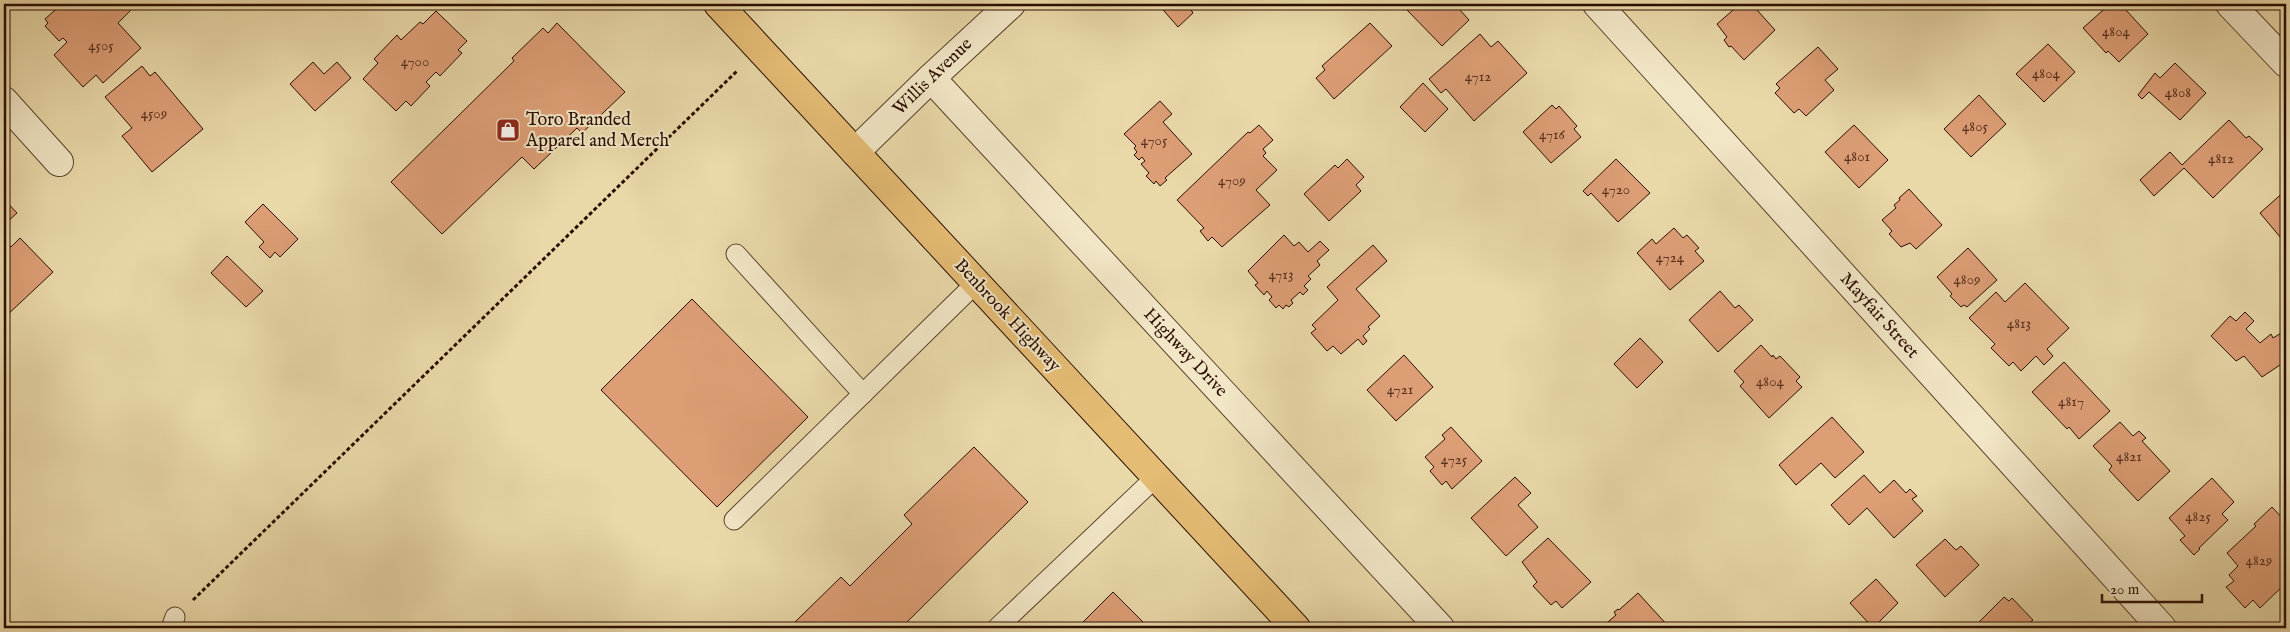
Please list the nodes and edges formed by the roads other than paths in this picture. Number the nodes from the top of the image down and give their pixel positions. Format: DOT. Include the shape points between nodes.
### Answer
graph roads {
  1 [pos="718,4"];
  2 [pos="1011,4"];
  3 [pos="1597,4"];
  4 [pos="2230,4"];
  5 [pos="2286,63"];
  6 [pos="930,78"];
  7 [pos="4,101"];
  8 [pos="855,152"];
  9 [pos="59,162"];
  10 [pos="736,254"];
  11 [pos="976,283"];
  12 [pos="863,394"];
  13 [pos="1156,477"];
  14 [pos="734,520"];
  15 [pos="997,628"];
  16 [pos="1296,628"];
  17 [pos="1440,628"];
  18 [pos="2162,628"];
  1 -- 8 [label="main road, Benbrook Highway"];
  2 -- 6 [label="street, Willis Avenue"];
  3 -- 18 [label="street, Mayfair Street"];
  4 -- 5 [label="street"];
  6 -- 8 [label="street, Willis Avenue"];
  6 -- 17 [label="street, Highway Drive"];
  7 -- 9 [label="street"];
  8 -- 11 [label="main road, Benbrook Highway"];
  10 -- 12 [label="lane"];
  11 -- 12 [label="lane"];
  11 -- 13 [label="main road, Benbrook Highway"];
  12 -- 14 [label="lane"];
  13 -- 15 [label="lane"];
  13 -- 16 [label="main road, Benbrook Highway"];
}
